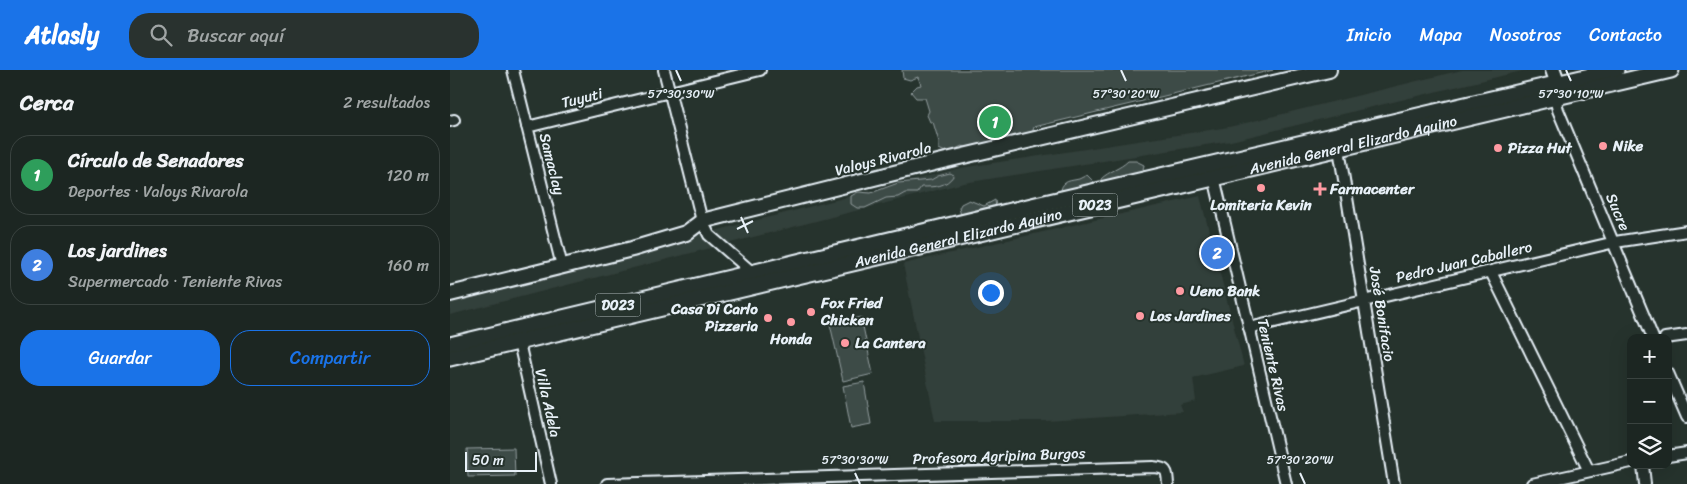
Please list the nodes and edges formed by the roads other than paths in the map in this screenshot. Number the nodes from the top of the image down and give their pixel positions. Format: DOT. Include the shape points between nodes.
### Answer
graph roads {
  1 [pos="513,70"];
  2 [pos="664,70"];
  3 [pos="760,70"];
  4 [pos="1329,70"];
  5 [pos="1616,70"];
  6 [pos="1671,70"];
  7 [pos="1561,81"];
  8 [pos="670,92"];
  9 [pos="527,127"];
  10 [pos="1339,149"];
  11 [pos="1213,171"];
  12 [pos="702,221"];
  13 [pos="1687,231"];
  14 [pos="1615,242"];
  15 [pos="562,266"];
  16 [pos="1491,272"];
  17 [pos="753,273"];
  18 [pos="450,294"];
  19 [pos="1365,300"];
  20 [pos="1249,328"];
  21 [pos="1651,334"];
  22 [pos="1687,335"];
  23 [pos="517,336"];
  24 [pos="1672,337"];
  25 [pos="450,345"];
  26 [pos="450,358"];
  27 [pos="1671,379"];
  28 [pos="1687,417"];
  29 [pos="1687,453"];
  30 [pos="1672,455"];
  31 [pos="1627,463"];
  32 [pos="1643,469"];
  33 [pos="1589,471"];
  34 [pos="928,473"];
  35 [pos="688,482"];
  36 [pos="551,484"];
  37 [pos="607,484"];
  38 [pos="929,484"];
  39 [pos="1168,484"];
  40 [pos="1286,484"];
  41 [pos="1394,484"];
  42 [pos="1532,484"];
  43 [pos="1645,484"];
  1 -- 9 [label="street, Samaclay"];
  2 -- 8 [label="street"];
  3 -- 8 [label="street, Tuyuti"];
  4 -- 12 [label="street, Valoys Rivarola"];
  5 -- 7 [label="main road, Avenida General Elizardo Aquino / D023"];
  6 -- 7 [label="main road, Avenida General Elizardo Aquino / D023"];
  7 -- 10 [label="main road, Avenida General Elizardo Aquino / D023"];
  7 -- 11 [label="main road, Avenida General Elizardo Aquino / D023"];
  7 -- 14 [label="street, Sucre" via="1558,110"];
  8 -- 9 [label="street, Tuyuti"];
  8 -- 12 [label="street"];
  9 -- 15 [label="street, Samaclay"];
  10 -- 11 [label="main road, Avenida General Elizardo Aquino / D023"];
  10 -- 19 [label="street, José Bonifacio"];
  11 -- 17 [label="main road, Avenida General Elizardo Aquino / D023" via="1036,205"];
  11 -- 20 [label="street, Teniente Rivas"];
  11 -- 23 [label="main road, Avenida General Elizardo Aquino / D023"];
  12 -- 15 [label="street, Valoys Rivarola" via="686,233"];
  12 -- 17 [label="street" via="709,235"];
  13 -- 14 [label="street, Pedro Juan Caballero"];
  14 -- 16 [label="street, Pedro Juan Caballero"];
  14 -- 21 [label="street, Sucre"];
  15 -- 18 [label="street, Valoys Rivarola"];
  16 -- 19 [label="street, Pedro Juan Caballero"];
  16 -- 33 [label="street"];
  17 -- 23 [label="main road, Avenida General Elizardo Aquino / D023"];
  19 -- 20 [label="street, Pedro Juan Caballero"];
  19 -- 41 [label="street, José Bonifacio"];
  20 -- 40 [label="street, Teniente Rivas"];
  22 -- 24 [label="street"];
  23 -- 25 [label="main road, Avenida General Elizardo Aquino / D023"];
  23 -- 26 [label="main road, Avenida General Elizardo Aquino / D023"];
  23 -- 36 [label="street, Villa Adela"];
  27 -- 28 [label="street"];
  29 -- 30 [label="street"];
  31 -- 33 [label="street"];
  32 -- 43 [label="street"];
  33 -- 42 [label="street"];
  34 -- 35 [label="street, Profesora Agripina Burgos"];
  34 -- 38 [label="street"];
  34 -- 39 [label="street, Profesora Agripina Burgos" via="1153,467 1166,470"];
  35 -- 37 [label="street, Profesora Agripina Burgos"];
}
